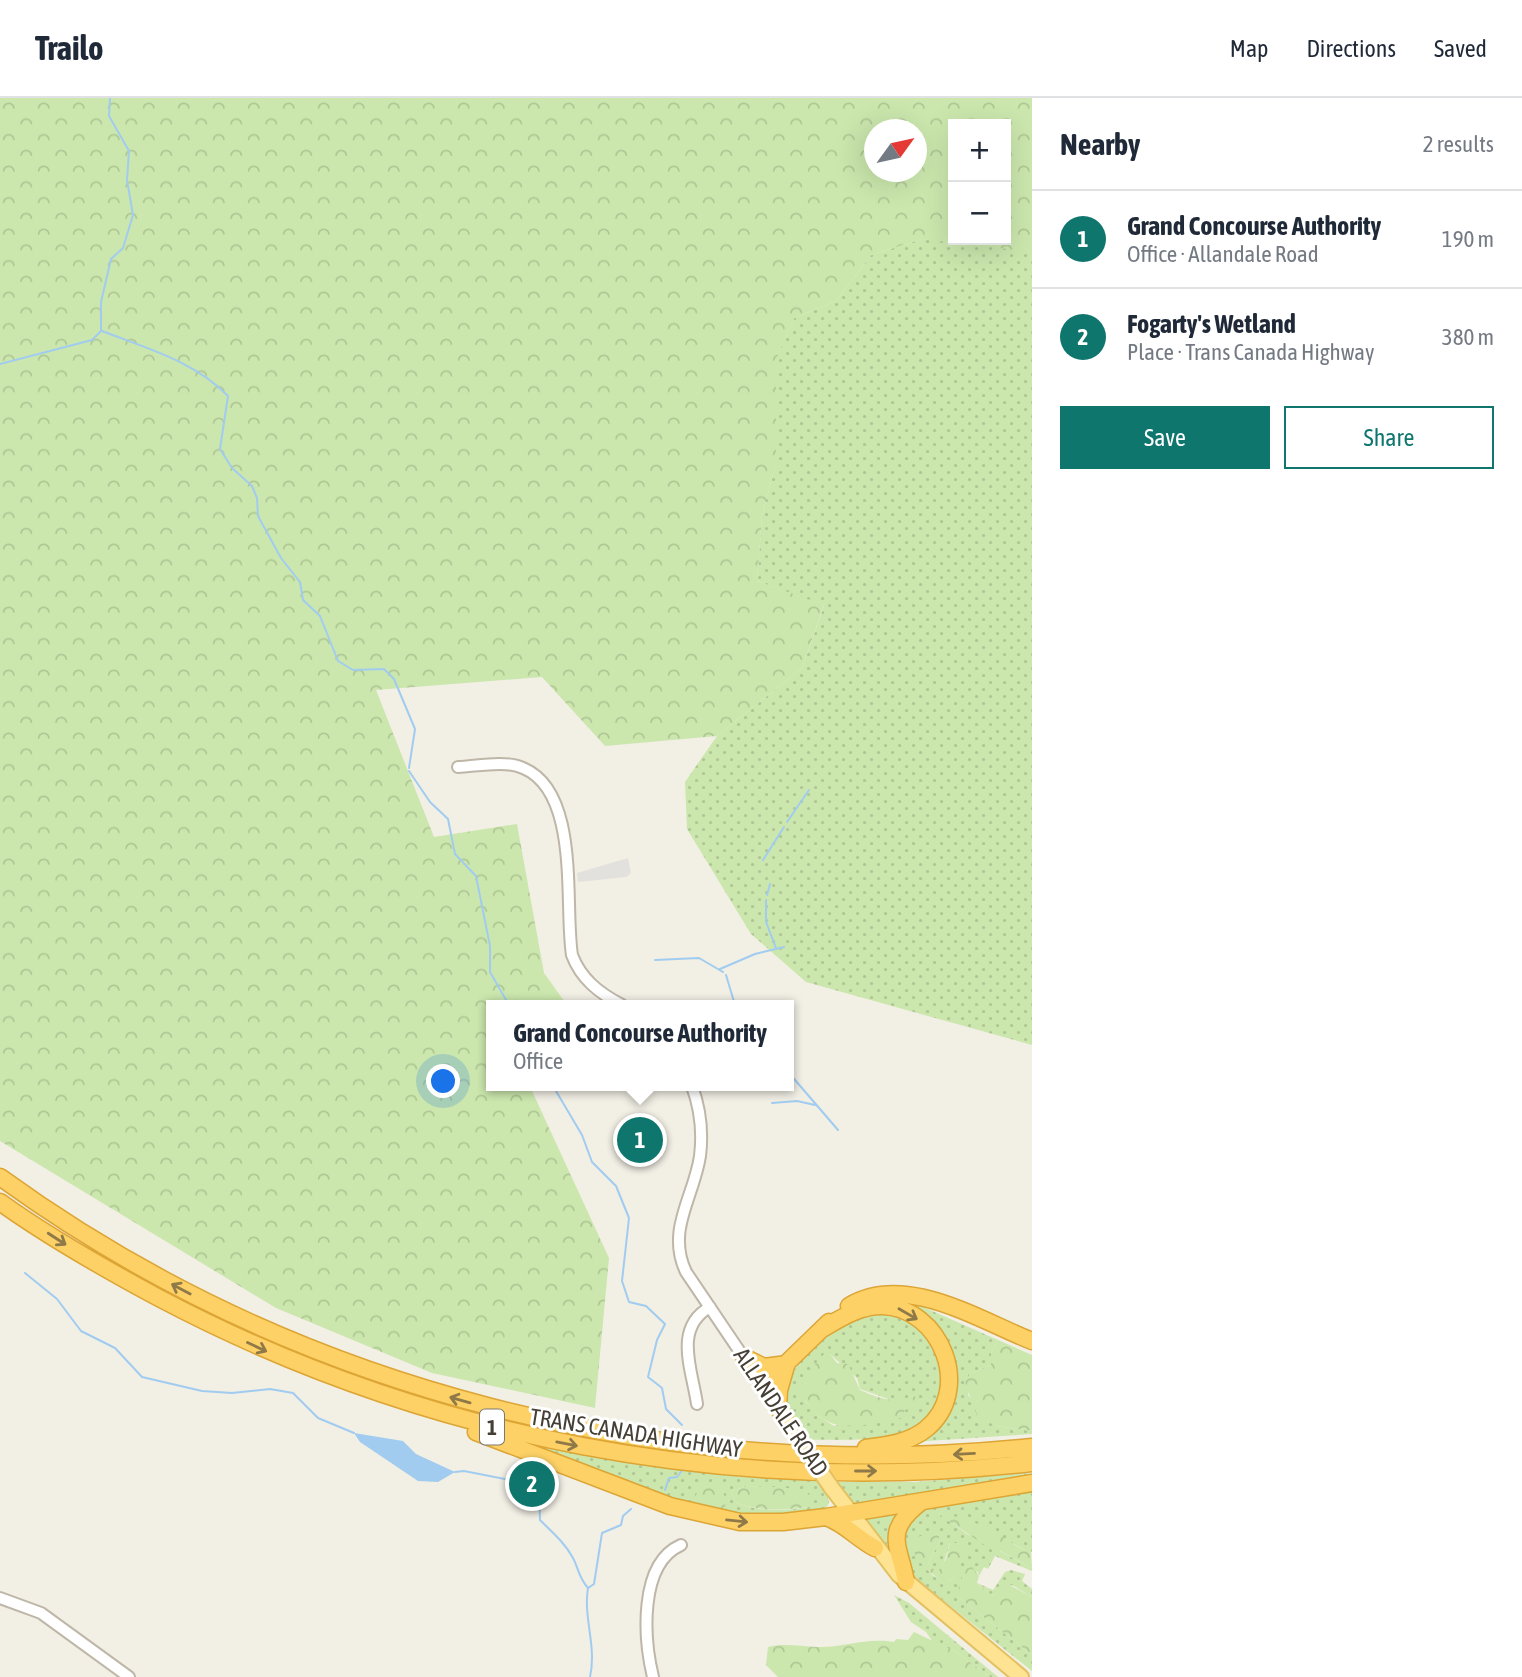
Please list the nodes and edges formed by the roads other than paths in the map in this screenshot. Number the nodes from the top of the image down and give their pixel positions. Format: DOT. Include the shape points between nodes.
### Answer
graph roads {
  1 [pos="458,767"];
  2 [pos="614,1000"];
  3 [pos="693,1091"];
  4 [pos="0,1177"];
  5 [pos="0,1202"];
  6 [pos="710,1307"];
  7 [pos="822,1329"];
  8 [pos="1032,1341"];
  9 [pos="744,1357"];
  10 [pos="787,1364"];
  11 [pos="763,1386"];
  12 [pos="372,1391"];
  13 [pos="698,1404"];
  14 [pos="778,1408"];
  15 [pos="1032,1447"];
  16 [pos="815,1455"];
  17 [pos="1032,1463"];
  18 [pos="1032,1483"];
  19 [pos="921,1502"];
  20 [pos="849,1513"];
  21 [pos="826,1517"];
  22 [pos="681,1545"];
  23 [pos="875,1548"];
  24 [pos="906,1582"];
  25 [pos="0,1598"];
  26 [pos="128,1677"];
  27 [pos="653,1677"];
  28 [pos="1021,1677"];
  1 -- 2 [label="street" via="514,765 537,776 548,789 568,854 572,954 595,989"];
  3 -- 6 [label="street, ALLANDALE ROAD" via="700,1114 700,1156 681,1215 677,1247 686,1272"];
  16 -- 4 [label="highway, TRANS CANADA HIGHWAY / 1, one-way" via="736,1450 554,1422 398,1382 253,1325 185,1291 62,1220"];
  5 -- 12 [label="highway, TRANS CANADA HIGHWAY / 1, one-way" via="78,1252 194,1316 261,1349"];
  6 -- 9 [label="street, ALLANDALE ROAD"];
  6 -- 13 [label="street" via="696,1314 687,1343"];
  7 -- 8 [label="highway" via="860,1300 911,1295"];
  7 -- 10 [label="highway"];
  7 -- 16 [label="highway, one-way" via="852,1311 881,1306 902,1309 940,1342 949,1385 934,1421 910,1439"];
  9 -- 10 [label="highway" via="764,1367"];
  9 -- 11 [label="street, ALLANDALE ROAD"];
  10 -- 11 [label="highway"];
  10 -- 14 [label="highway"];
  11 -- 14 [label="main road, ALLANDALE ROAD"];
  12 -- 17 [label="highway, TRANS CANADA HIGHWAY / 1, one-way" via="529,1436 684,1463 764,1471 962,1469"];
  12 -- 21 [label="highway, one-way" via="699,1515 763,1523"];
  14 -- 20 [label="main road, ALLANDALE ROAD, bridge"];
  15 -- 16 [label="highway, TRANS CANADA HIGHWAY / 1, one-way" via="893,1457"];
  18 -- 19 [label="highway"];
  19 -- 20 [label="highway"];
  19 -- 24 [label="highway" via="904,1520 896,1538"];
  20 -- 21 [label="highway"];
  20 -- 23 [label="main road, ALLANDALE ROAD"];
  21 -- 23 [label="highway"];
  22 -- 27 [label="street" via="663,1558 648,1605 645,1634"];
  23 -- 24 [label="main road, ALLANDALE ROAD"];
  24 -- 28 [label="main road, ALLANDALE ROAD"];
  25 -- 26 [label="street" via="41,1613"];
}
